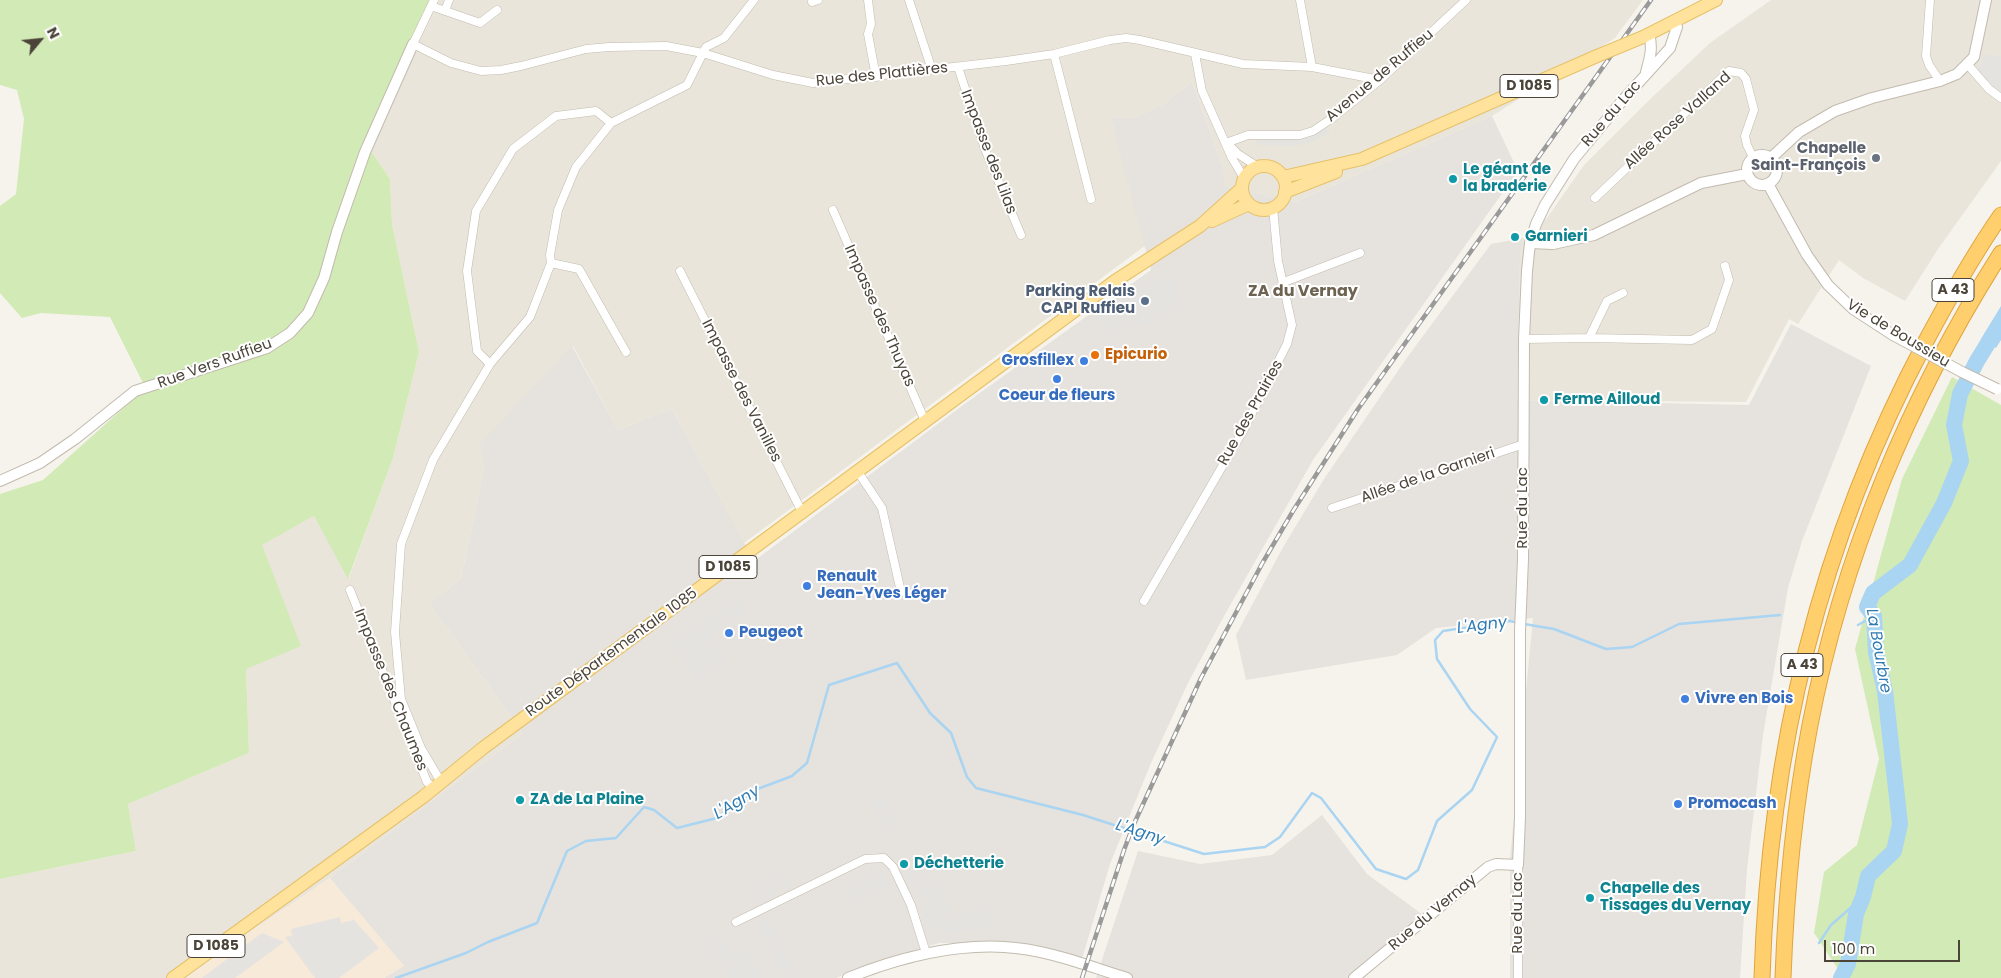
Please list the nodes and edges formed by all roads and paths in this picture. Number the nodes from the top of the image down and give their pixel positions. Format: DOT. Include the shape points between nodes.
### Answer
graph roads {
  1 [pos="449,0"];
  2 [pos="754,0"];
  3 [pos="868,0"];
  4 [pos="909,0"];
  5 [pos="1300,0"];
  6 [pos="1466,0"];
  7 [pos="1716,0"];
  8 [pos="1930,0"];
  9 [pos="1986,0"];
  10 [pos="432,3"];
  11 [pos="497,10"];
  12 [pos="445,11"];
  13 [pos="1676,21"];
  14 [pos="1646,35"];
  15 [pos="413,44"];
  16 [pos="703,53"];
  17 [pos="1054,54"];
  18 [pos="1195,54"];
  19 [pos="1968,65"];
  20 [pos="958,67"];
  21 [pos="1312,67"];
  22 [pos="932,70"];
  23 [pos="1645,75"];
  24 [pos="876,77"];
  25 [pos="1380,80"];
  26 [pos="1940,81"];
  27 [pos="2001,98"];
  28 [pos="611,123"];
  29 [pos="1226,143"];
  30 [pos="1753,158"];
  31 [pos="1771,158"];
  32 [pos="1362,159"];
  33 [pos="1258,167"];
  34 [pos="1746,174"];
  35 [pos="1283,177"];
  36 [pos="1243,183"];
  37 [pos="1768,184"];
  38 [pos="1285,192"];
  39 [pos="1595,198"];
  40 [pos="1091,199"];
  41 [pos="1249,204"];
  42 [pos="1273,208"];
  43 [pos="833,210"];
  44 [pos="2001,215"];
  45 [pos="1200,226"];
  46 [pos="1021,235"];
  47 [pos="1530,243"];
  48 [pos="1360,253"];
  49 [pos="2001,253"];
  50 [pos="551,263"];
  51 [pos="1726,266"];
  52 [pos="680,271"];
  53 [pos="1284,282"];
  54 [pos="1623,293"];
  55 [pos="1589,338"];
  56 [pos="1524,339"];
  57 [pos="626,352"];
  58 [pos="490,364"];
  59 [pos="1999,390"];
  60 [pos="925,421"];
  61 [pos="1524,444"];
  62 [pos="858,472"];
  63 [pos="0,481"];
  64 [pos="1332,508"];
  65 [pos="802,512"];
  66 [pos="350,590"];
  67 [pos="901,592"];
  68 [pos="1144,601"];
  69 [pos="437,785"];
  70 [pos="1518,865"];
  71 [pos="736,922"];
  72 [pos="926,953"];
  73 [pos="173,978"];
  74 [pos="848,978"];
  75 [pos="1127,978"];
  76 [pos="1354,978"];
  77 [pos="1518,978"];
  78 [pos="1762,978"];
  79 [pos="1783,978"];
  1 -- 12 [label="street"];
  2 -- 16 [label="street" via="724,38 706,47"];
  3 -- 24 [label="street" via="871,24 868,34"];
  4 -- 22 [label="street"];
  5 -- 21 [label="street"];
  6 -- 25 [label="street, Avenue de Ruffieu"];
  7 -- 13 [label="main road, D 1085"];
  8 -- 26 [label="street" via="1926,56"];
  9 -- 19 [label="street" via="1974,57"];
  10 -- 12 [label="street"];
  10 -- 15 [label="street"];
  11 -- 12 [label="street" via="480,23"];
  13 -- 14 [label="main road, D 1085"];
  13 -- 23 [label="street, Rue du Lac" via="1670,48"];
  14 -- 23 [label="street, Rue du Lac" via="1652,44 1652,53"];
  14 -- 32 [label="main road, D 1085, bridge"];
  15 -- 16 [label="street, Rue des Plattières" via="452,63 481,71 501,70 609,47 666,46"];
  15 -- 63 [label="street, Rue Vers Ruffieu" via="365,152 324,278 308,313 290,333 268,348 135,391 40,463"];
  16 -- 24 [label="street, Rue des Plattières" via="773,75 813,83"];
  16 -- 28 [label="street" via="687,85"];
  17 -- 18 [label="street, Rue des Plattières" via="1126,38"];
  17 -- 20 [label="street, Rue des Plattières"];
  17 -- 40 [label="street"];
  18 -- 21 [label="street, Rue des Plattières" via="1243,64"];
  18 -- 29 [label="street" via="1202,91"];
  19 -- 26 [label="street"];
  19 -- 27 [label="street" via="1989,90"];
  20 -- 22 [label="street, Rue des Plattières"];
  20 -- 46 [label="street, Impasse des Lilas" via="985,149"];
  21 -- 25 [label="street, Rue des Plattières"];
  22 -- 24 [label="street, Rue des Plattières"];
  23 -- 47 [label="street, Rue du Lac" via="1574,159 1545,205"];
  25 -- 29 [label="street, Avenue de Ruffieu" via="1313,131 1300,135 1248,135"];
  26 -- 31 [label="street" via="1835,111 1799,132"];
  28 -- 50 [label="street" via="576,167 558,210"];
  28 -- 58 [label="street" via="596,111 556,116 513,149 476,211 467,271 477,351"];
  29 -- 33 [label="street"];
  29 -- 36 [label="street"];
  30 -- 31 [label="street" via="1761,155"];
  30 -- 34 [label="street" via="1748,163"];
  30 -- 39 [label="street, Allée Rose Valland" via="1745,136 1754,110 1746,78 1741,73 1729,71"];
  31 -- 37 [label="street" via="1776,175"];
  32 -- 35 [label="main road, D 1085"];
  32 -- 38 [label="main road, D 1085"];
  33 -- 35 [label="main road" via="1268,166"];
  33 -- 36 [label="main road" via="1250,171"];
  34 -- 37 [label="street" via="1753,183"];
  34 -- 47 [label="street" via="1700,183 1594,235 1553,244"];
  35 -- 38 [label="main road"];
  36 -- 41 [label="main road" via="1244,197"];
  36 -- 45 [label="main road, D 1085"];
  37 -- 59 [label="street, Vie de Boussieu, bridge" via="1807,255 1828,285 1853,309 1893,335"];
  38 -- 42 [label="main road" via="1283,199"];
  41 -- 42 [label="main road" via="1256,209"];
  41 -- 45 [label="main road, D 1085"];
  42 -- 53 [label="street, Rue des Prairies" via="1278,261"];
  43 -- 60 [label="street, Impasse des Thuyas"];
  44 -- 78 [label="highway, A 43" via="1946,303 1904,381 1851,505 1832,560 1799,678 1782,764 1770,849"];
  45 -- 60 [label="main road, Route Départementale 1085 / D 1085" via="1115,281"];
  47 -- 56 [label="street, Rue du Lac"];
  48 -- 53 [label="street"];
  49 -- 79 [label="highway, A 43" via="1965,312 1899,441 1842,596 1820,680 1803,768 1791,860"];
  50 -- 57 [label="street" via="579,269"];
  50 -- 58 [label="street" via="530,316"];
  51 -- 55 [label="street" via="1729,280 1712,329 1692,340"];
  52 -- 65 [label="street, Impasse des Vanilles"];
  53 -- 68 [label="street, Rue des Prairies" via="1292,325 1284,354"];
  54 -- 55 [label="street" via="1607,301"];
  55 -- 56 [label="street"];
  56 -- 61 [label="street, Rue du Lac"];
  58 -- 69 [label="street" via="433,460 401,544 395,632 401,699"];
  60 -- 62 [label="main road, Route Départementale 1085 / D 1085"];
  61 -- 64 [label="street, Allée de la Garnieri"];
  61 -- 70 [label="street, Rue du Lac"];
  62 -- 65 [label="main road, Route Départementale 1085 / D 1085"];
  62 -- 67 [label="street" via="882,508"];
  65 -- 69 [label="main road, Route Départementale 1085 / D 1085"];
  66 -- 69 [label="street, Impasse des Chaumes" via="426,782"];
  69 -- 73 [label="main road, Route Départementale 1085 / D 1085"];
  70 -- 76 [label="street, Rue du Vernay" via="1488,867"];
  70 -- 77 [label="street, Rue du Lac"];
  71 -- 72 [label="street" via="865,859 884,858 893,867 911,905"];
  72 -- 74 [label="street"];
  72 -- 75 [label="street" via="968,947 1005,947 1046,954"];
}
